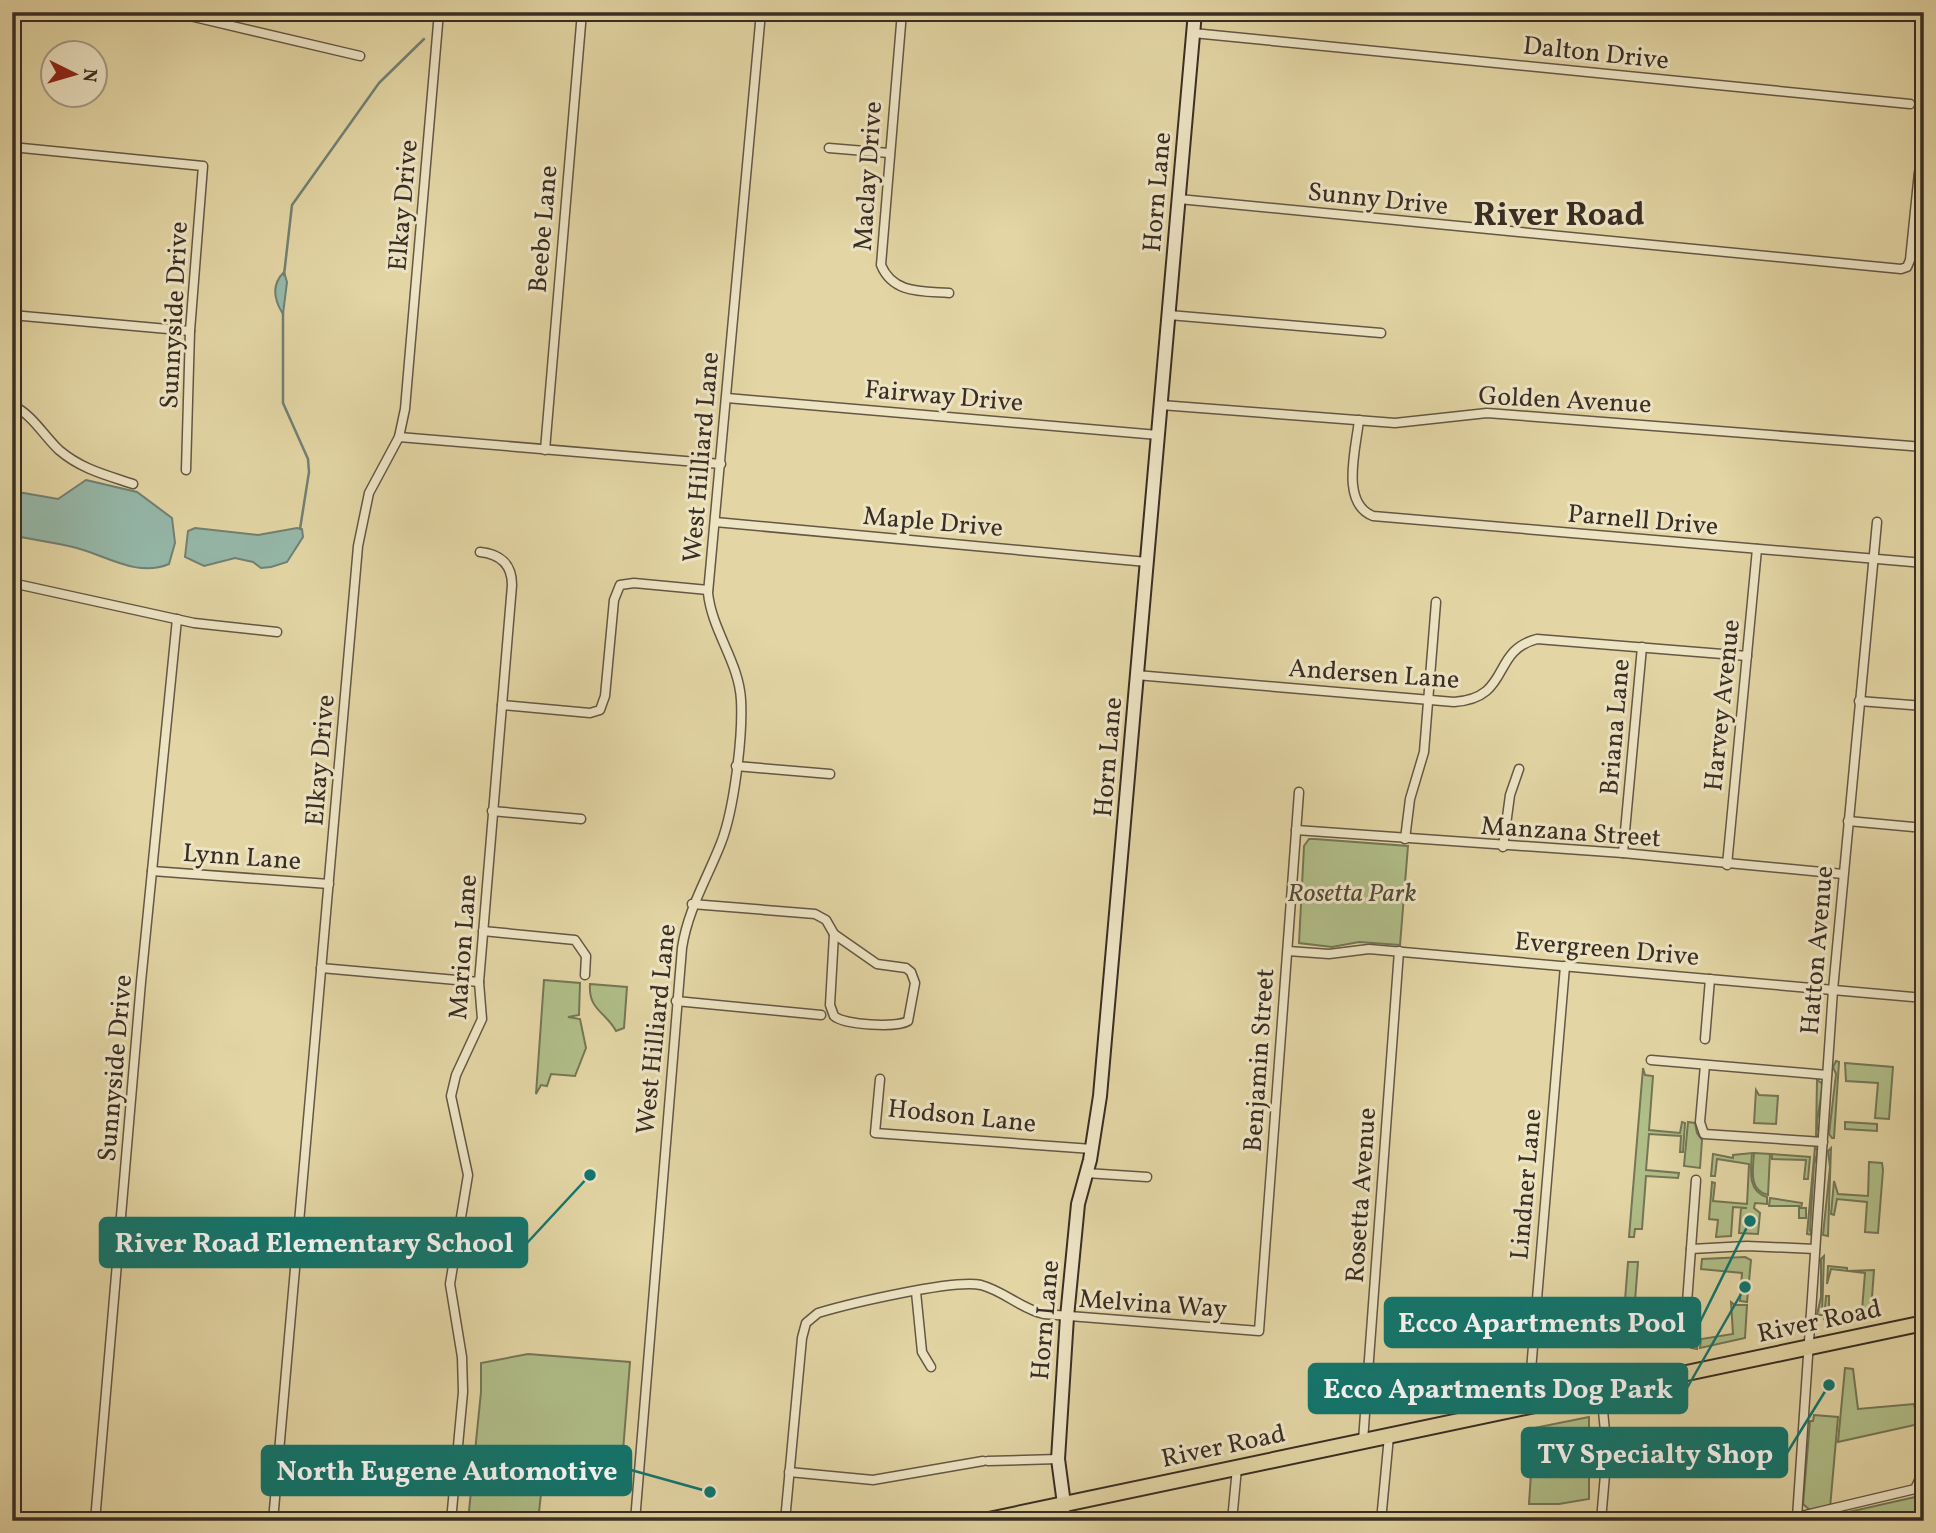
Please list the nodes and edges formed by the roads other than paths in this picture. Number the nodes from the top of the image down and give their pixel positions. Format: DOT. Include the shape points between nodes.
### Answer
graph roads {
  1 [pos="173,12"];
  2 [pos="439,12"];
  3 [pos="582,12"];
  4 [pos="761,12"];
  5 [pos="902,12"];
  6 [pos="1195,12"];
  7 [pos="195,15"];
  8 [pos="1194,33"];
  9 [pos="360,56"];
  10 [pos="1910,104"];
  11 [pos="12,147"];
  12 [pos="829,148"];
  13 [pos="889,153"];
  14 [pos="1919,172"];
  15 [pos="1179,199"];
  16 [pos="1919,210"];
  17 [pos="949,293"];
  18 [pos="12,315"];
  19 [pos="1169,315"];
  20 [pos="190,331"];
  21 [pos="1381,333"];
  22 [pos="727,398"];
  23 [pos="12,405"];
  24 [pos="1161,405"];
  25 [pos="1359,421"];
  26 [pos="1158,435"];
  27 [pos="399,437"];
  28 [pos="1924,447"];
  29 [pos="545,450"];
  30 [pos="721,464"];
  31 [pos="186,470"];
  32 [pos="133,484"];
  33 [pos="715,522"];
  34 [pos="1877,522"];
  35 [pos="1757,549"];
  36 [pos="480,552"];
  37 [pos="1873,558"];
  38 [pos="1147,562"];
  39 [pos="1924,563"];
  40 [pos="619,575"];
  41 [pos="12,583"];
  42 [pos="622,585"];
  43 [pos="708,590"];
  44 [pos="1436,603"];
  45 [pos="177,619"];
  46 [pos="277,632"];
  47 [pos="1643,646"];
  48 [pos="1747,656"];
  49 [pos="1136,675"];
  50 [pos="1428,700"];
  51 [pos="1859,701"];
  52 [pos="502,705"];
  53 [pos="1924,706"];
  54 [pos="736,766"];
  55 [pos="1519,769"];
  56 [pos="830,774"];
  57 [pos="1299,792"];
  58 [pos="492,811"];
  59 [pos="581,819"];
  60 [pos="1848,821"];
  61 [pos="1924,828"];
  62 [pos="1296,830"];
  63 [pos="1405,839"];
  64 [pos="1503,847"];
  65 [pos="1623,853"];
  66 [pos="1727,865"];
  67 [pos="152,870"];
  68 [pos="1843,874"];
  69 [pos="329,884"];
  70 [pos="692,904"];
  71 [pos="483,931"];
  72 [pos="834,934"];
  73 [pos="1288,951"];
  74 [pos="1399,951"];
  75 [pos="1565,966"];
  76 [pos="321,968"];
  77 [pos="585,975"];
  78 [pos="1710,979"];
  79 [pos="479,982"];
  80 [pos="1833,990"];
  81 [pos="1924,998"];
  82 [pos="676,1001"];
  83 [pos="821,1015"];
  84 [pos="1704,1038"];
  85 [pos="1651,1060"];
  86 [pos="1705,1065"];
  87 [pos="1827,1075"];
  88 [pos="880,1079"];
  89 [pos="1823,1142"];
  90 [pos="1092,1149"];
  91 [pos="1086,1173"];
  92 [pos="1147,1177"];
  93 [pos="1696,1180"];
  94 [pos="1691,1249"];
  95 [pos="1815,1250"];
  96 [pos="916,1292"];
  97 [pos="1686,1303"];
  98 [pos="1067,1317"];
  99 [pos="1924,1323"];
  100 [pos="1259,1332"];
  101 [pos="1811,1347"];
  102 [pos="931,1367"];
  103 [pos="1601,1391"];
  104 [pos="1528,1406"];
  105 [pos="1924,1423"];
  106 [pos="1388,1436"];
  107 [pos="1363,1441"];
  108 [pos="1058,1458"];
  109 [pos="1237,1468"];
  110 [pos="789,1472"];
  111 [pos="1064,1504"];
  112 [pos="1797,1517"];
  113 [pos="95,1521"];
  114 [pos="273,1521"];
  115 [pos="452,1521"];
  116 [pos="635,1521"];
  117 [pos="785,1521"];
  118 [pos="985,1521"];
  119 [pos="1066,1521"];
  120 [pos="1232,1521"];
  121 [pos="1381,1521"];
  122 [pos="1601,1521"];
  123 [pos="1783,1521"];
  1 -- 7 [label="street"];
  2 -- 27 [label="street, Elkay Drive"];
  3 -- 29 [label="street, Beebe Lane"];
  4 -- 22 [label="street, West Hilliard Lane"];
  5 -- 13 [label="street, Maclay Drive"];
  6 -- 8 [label="street, Horn Lane"];
  7 -- 9 [label="street"];
  8 -- 10 [label="street, Dalton Drive"];
  8 -- 15 [label="street, Horn Lane"];
  11 -- 20 [label="street, Sunnyside Drive" via="200,163 204,168"];
  12 -- 13 [label="street"];
  13 -- 17 [label="street, Maclay Drive" via="880,256 884,271 903,288"];
  14 -- 16 [label="street"];
  15 -- 16 [label="street, Sunny Drive" via="1901,269 1907,267"];
  15 -- 19 [label="street, Horn Lane"];
  18 -- 20 [label="street"];
  19 -- 21 [label="street"];
  19 -- 24 [label="street, Horn Lane"];
  20 -- 31 [label="street, Sunnyside Drive"];
  22 -- 26 [label="street, Fairway Drive"];
  22 -- 30 [label="street, West Hilliard Lane"];
  23 -- 32 [label="street" via="80,466"];
  24 -- 25 [label="street, Golden Avenue"];
  24 -- 26 [label="street, Horn Lane"];
  25 -- 28 [label="street, Golden Avenue" via="1410,422 1488,413"];
  25 -- 35 [label="street, Parnell Drive" via="1353,486 1361,510 1387,518"];
  26 -- 38 [label="street, Horn Lane"];
  27 -- 29 [label="street"];
  27 -- 69 [label="street, Elkay Drive" via="369,493 360,530"];
  29 -- 30 [label="street"];
  30 -- 33 [label="street, West Hilliard Lane"];
  33 -- 38 [label="street, Maple Drive"];
  33 -- 43 [label="street, West Hilliard Lane"];
  34 -- 37 [label="street, Hatton Avenue"];
  35 -- 37 [label="street, Parnell Drive"];
  35 -- 48 [label="street, Harvey Avenue"];
  36 -- 52 [label="street, Marion Lane" via="502,559 512,578"];
  37 -- 39 [label="street, Parnell Drive"];
  37 -- 51 [label="street, Hatton Avenue"];
  38 -- 49 [label="street, Horn Lane"];
  40 -- 42 [label="street"];
  41 -- 45 [label="street"];
  42 -- 43 [label="street"];
  42 -- 52 [label="street" via="614,600 602,713"];
  43 -- 54 [label="street, West Hilliard Lane" via="740,691"];
  44 -- 50 [label="street"];
  45 -- 46 [label="street"];
  45 -- 67 [label="street, Sunnyside Drive"];
  47 -- 48 [label="street, Andersen Lane"];
  47 -- 50 [label="street, Andersen Lane" via="1537,639 1507,658 1492,688 1477,699"];
  47 -- 65 [label="street, Briana Lane"];
  48 -- 66 [label="street, Harvey Avenue"];
  49 -- 50 [label="street, Andersen Lane"];
  49 -- 90 [label="street, Horn Lane"];
  50 -- 63 [label="street" via="1422,765 1410,799"];
  51 -- 53 [label="street"];
  51 -- 60 [label="street, Hatton Avenue"];
  52 -- 58 [label="street, Marion Lane"];
  54 -- 56 [label="street"];
  54 -- 70 [label="street, West Hilliard Lane" via="722,839"];
  55 -- 64 [label="street" via="1510,795"];
  57 -- 62 [label="street, Benjamin Street"];
  58 -- 59 [label="street"];
  58 -- 71 [label="street, Marion Lane"];
  60 -- 61 [label="street"];
  60 -- 68 [label="street, Hatton Avenue"];
  62 -- 63 [label="street, Manzana Street"];
  62 -- 73 [label="street, Benjamin Street"];
  63 -- 64 [label="street, Manzana Street"];
  64 -- 65 [label="street, Manzana Street"];
  65 -- 66 [label="street, Manzana Street"];
  66 -- 68 [label="street, Manzana Street"];
  67 -- 69 [label="street, Lynn Lane"];
  67 -- 113 [label="street, Sunnyside Drive"];
  68 -- 80 [label="street, Hatton Avenue"];
  69 -- 76 [label="street, Elkay Drive"];
  70 -- 72 [label="street" via="815,914 826,920"];
  70 -- 82 [label="street, West Hilliard Lane"];
  71 -- 77 [label="street" via="575,940 586,956"];
  71 -- 79 [label="street, Marion Lane"];
  72 -- 72 [label="street" via="877,964 911,971 915,983 908,1021 899,1025 847,1022 834,1016 830,1005"];
  73 -- 74 [label="street, Evergreen Drive"];
  73 -- 100 [label="street, Benjamin Street"];
  74 -- 75 [label="street, Evergreen Drive"];
  74 -- 107 [label="street, Rosetta Avenue"];
  75 -- 78 [label="street, Evergreen Drive"];
  75 -- 104 [label="street, Lindner Lane"];
  76 -- 79 [label="street"];
  76 -- 114 [label="street, Elkay Drive"];
  78 -- 80 [label="street, Evergreen Drive"];
  78 -- 84 [label="street"];
  79 -- 115 [label="street, Marion Lane" via="481,1019 451,1096 468,1175 450,1284 463,1392"];
  80 -- 81 [label="street, Evergreen Drive"];
  80 -- 87 [label="street, Hatton Avenue"];
  82 -- 83 [label="street"];
  82 -- 116 [label="street, West Hilliard Lane"];
  85 -- 86 [label="street"];
  86 -- 87 [label="street"];
  86 -- 89 [label="street" via="1700,1122 1704,1134"];
  87 -- 89 [label="street, Hatton Avenue"];
  88 -- 90 [label="street, Hodson Lane" via="875,1133"];
  89 -- 95 [label="street, Hatton Avenue"];
  90 -- 91 [label="street, Horn Lane"];
  91 -- 92 [label="street"];
  91 -- 98 [label="street, Horn Lane" via="1078,1204"];
  93 -- 94 [label="street"];
  94 -- 95 [label="street"];
  94 -- 97 [label="street"];
  95 -- 101 [label="street, Hatton Avenue"];
  96 -- 98 [label="street, Melvina Way" via="974,1284 993,1289 1034,1312"];
  96 -- 102 [label="street" via="922,1352"];
  96 -- 110 [label="street, Melvina Way" via="825,1311 806,1323"];
  98 -- 100 [label="street, Melvina Way"];
  98 -- 108 [label="street, Horn Lane"];
  99 -- 101 [label="main road, River Road"];
  101 -- 103 [label="main road, River Road"];
  101 -- 112 [label="street, Hatton Avenue"];
  103 -- 104 [label="main road, River Road"];
  103 -- 122 [label="street" via="1607,1451"];
  104 -- 106 [label="main road, River Road"];
  105 -- 112 [label="street" via="1921,1476 1915,1489"];
  106 -- 107 [label="main road, River Road"];
  106 -- 121 [label="street"];
  107 -- 109 [label="main road, River Road"];
  108 -- 110 [label="street" via="985,1461 873,1480"];
  108 -- 111 [label="street, Horn Lane"];
  109 -- 111 [label="main road, River Road"];
  109 -- 120 [label="street"];
  110 -- 117 [label="street"];
  111 -- 118 [label="main road, River Road"];
  111 -- 119 [label="street"];
  112 -- 123 [label="street"];
}
